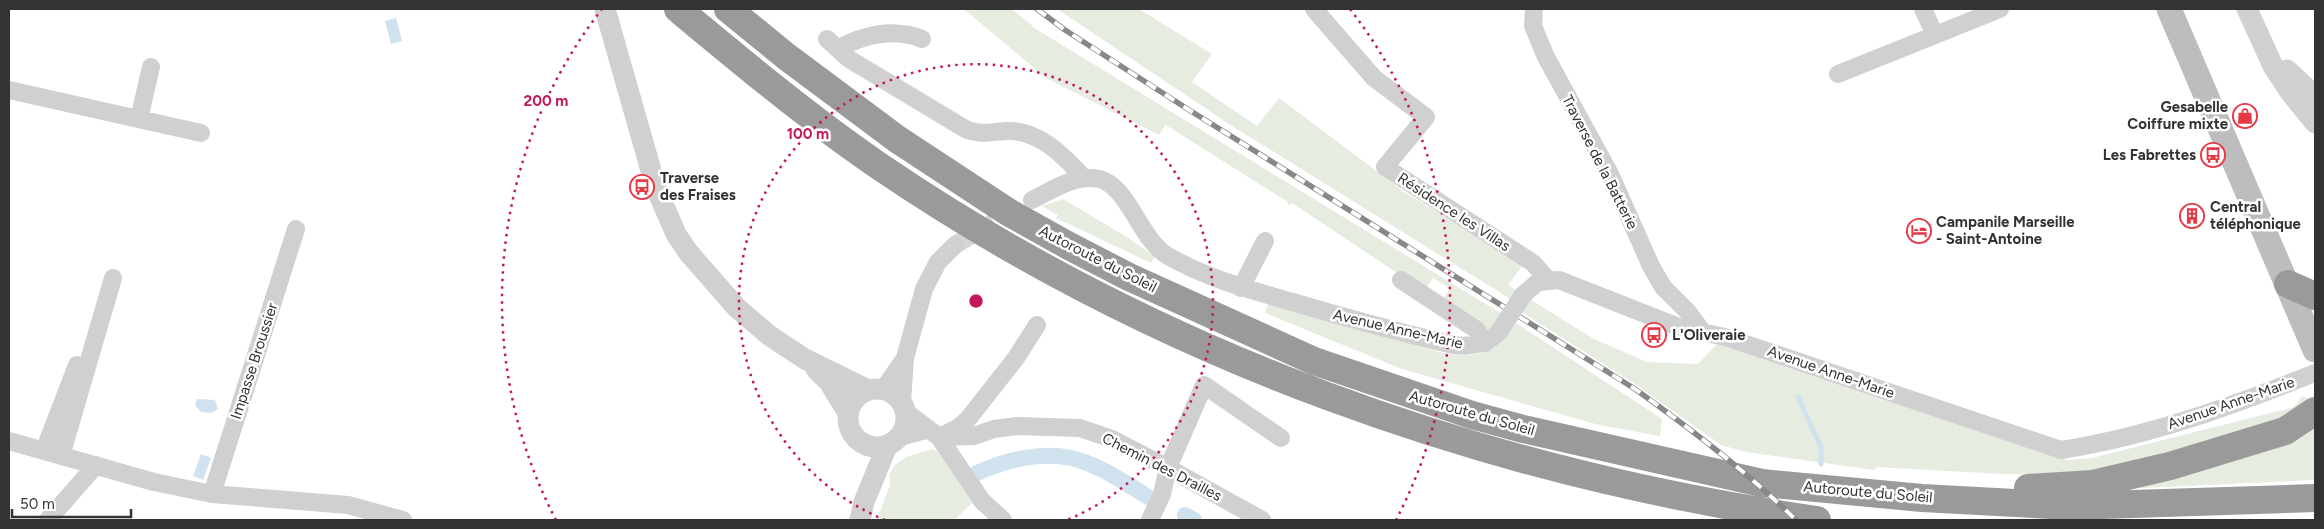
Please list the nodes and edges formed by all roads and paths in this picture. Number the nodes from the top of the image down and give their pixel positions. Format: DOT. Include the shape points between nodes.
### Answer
graph roads {
  1 [pos="605,9"];
  2 [pos="678,9"];
  3 [pos="728,9"];
  4 [pos="1314,9"];
  5 [pos="1534,9"];
  6 [pos="1923,9"];
  7 [pos="2000,9"];
  8 [pos="2169,9"];
  9 [pos="2247,9"];
  10 [pos="1935,35"];
  11 [pos="2262,38"];
  12 [pos="922,39"];
  13 [pos="151,66"];
  14 [pos="1838,74"];
  15 [pos="9,90"];
  16 [pos="2313,94"];
  17 [pos="139,119"];
  18 [pos="2315,123"];
  19 [pos="201,132"];
  20 [pos="1084,178"];
  21 [pos="1032,200"];
  22 [pos="296,229"];
  23 [pos="1265,241"];
  24 [pos="955,246"];
  25 [pos="113,278"];
  26 [pos="1401,280"];
  27 [pos="1548,280"];
  28 [pos="2288,284"];
  29 [pos="1241,288"];
  30 [pos="98,291"];
  31 [pos="2315,296"];
  32 [pos="1037,325"];
  33 [pos="1702,331"];
  34 [pos="1485,343"];
  35 [pos="2315,350"];
  36 [pos="905,358"];
  37 [pos="805,359"];
  38 [pos="2315,373"];
  39 [pos="876,390"];
  40 [pos="904,407"];
  41 [pos="2315,411"];
  42 [pos="848,413"];
  43 [pos="934,433"];
  44 [pos="1280,438"];
  45 [pos="9,441"];
  46 [pos="894,442"];
  47 [pos="862,444"];
  48 [pos="52,453"];
  49 [pos="101,467"];
  50 [pos="1168,468"];
  51 [pos="1819,488"];
  52 [pos="212,494"];
  53 [pos="2315,498"];
  54 [pos="862,511"];
  55 [pos="1767,512"];
  56 [pos="48,520"];
  57 [pos="60,520"];
  58 [pos="403,520"];
  59 [pos="1003,520"];
  60 [pos="1150,520"];
  61 [pos="1262,520"];
  62 [pos="1800,520"];
  63 [pos="1817,520"];
  1 -- 37 [label="street" via="656,188 676,234 736,308 784,347"];
  2 -- 55 [label="highway, Autoroute du Soleil" via="767,83 879,166 992,237 1149,322 1308,390 1509,457"];
  3 -- 51 [label="highway, Autoroute du Soleil" via="896,139 1008,212 1128,277 1314,361 1405,394 1523,429 1762,482"];
  4 -- 27 [label="street, Résidence les Villas" via="1374,78 1426,117 1385,167 1533,263"];
  5 -- 33 [label="street, Traverse de la Batterie" via="1532,26 1539,42 1610,174 1651,266 1663,287"];
  6 -- 10 [label="street"];
  7 -- 10 [label="street"];
  8 -- 28 [label="main road"];
  9 -- 11 [label="street"];
  10 -- 14 [label="street"];
  11 -- 16 [label="street" via="2281,64"];
  11 -- 18 [label="street" via="2273,66"];
  12 -- 20 [label="street" via="908,33 891,33 832,44 849,60 967,130 984,135 1026,132 1062,154"];
  13 -- 17 [label="street"];
  15 -- 17 [label="street"];
  17 -- 19 [label="street"];
  20 -- 21 [label="street"];
  20 -- 29 [label="street, Avenue Anne-Marie" via="1112,184 1151,242 1166,255"];
  22 -- 52 [label="street, Impasse Broussier"];
  23 -- 29 [label="street"];
  24 -- 36 [label="street" via="938,262 924,289"];
  25 -- 48 [label="street"];
  26 -- 34 [label="street" via="1477,330"];
  27 -- 33 [label="street, Avenue Anne-Marie" via="1578,286 1681,328"];
  27 -- 34 [label="street, Avenue Anne-Marie, bridge" via="1538,282 1523,295 1499,332"];
  28 -- 31 [label="highway"];
  28 -- 35 [label="main road"];
  29 -- 34 [label="street, Avenue Anne-Marie" via="1436,341 1464,346"];
  30 -- 48 [label="street"];
  32 -- 43 [label="street" via="1016,358 968,419 959,427"];
  33 -- 38 [label="street, Avenue Anne-Marie" via="2061,450 2101,444 2177,424"];
  36 -- 39 [label="street"];
  36 -- 40 [label="street"];
  37 -- 39 [label="street"];
  37 -- 42 [label="street" via="829,382"];
  39 -- 40 [label="street" via="893,394"];
  39 -- 42 [label="street" via="859,395"];
  40 -- 43 [label="street"];
  40 -- 46 [label="street" via="906,425"];
  41 -- 51 [label="highway" via="2295,426 2262,439 2170,466 2092,484 1976,490"];
  42 -- 47 [label="street" via="848,425"];
  43 -- 46 [label="street"];
  43 -- 50 [label="street, Chemin des Drailles" via="974,436 1016,426 1063,426 1095,433"];
  43 -- 59 [label="street" via="982,501"];
  44 -- 50 [label="street" via="1204,385"];
  45 -- 48 [label="street"];
  46 -- 47 [label="street" via="874,448"];
  46 -- 54 [label="street"];
  47 -- 54 [label="street"];
  48 -- 49 [label="street"];
  49 -- 52 [label="street"];
  49 -- 56 [label="street"];
  49 -- 57 [label="street"];
  50 -- 60 [label="street" via="1162,494"];
  50 -- 61 [label="street, Chemin des Drailles"];
  51 -- 53 [label="highway, Autoroute du Soleil" via="2071,506"];
  52 -- 58 [label="street" via="348,504"];
  55 -- 62 [label="highway"];
  55 -- 63 [label="highway, Autoroute du Soleil"];
}
